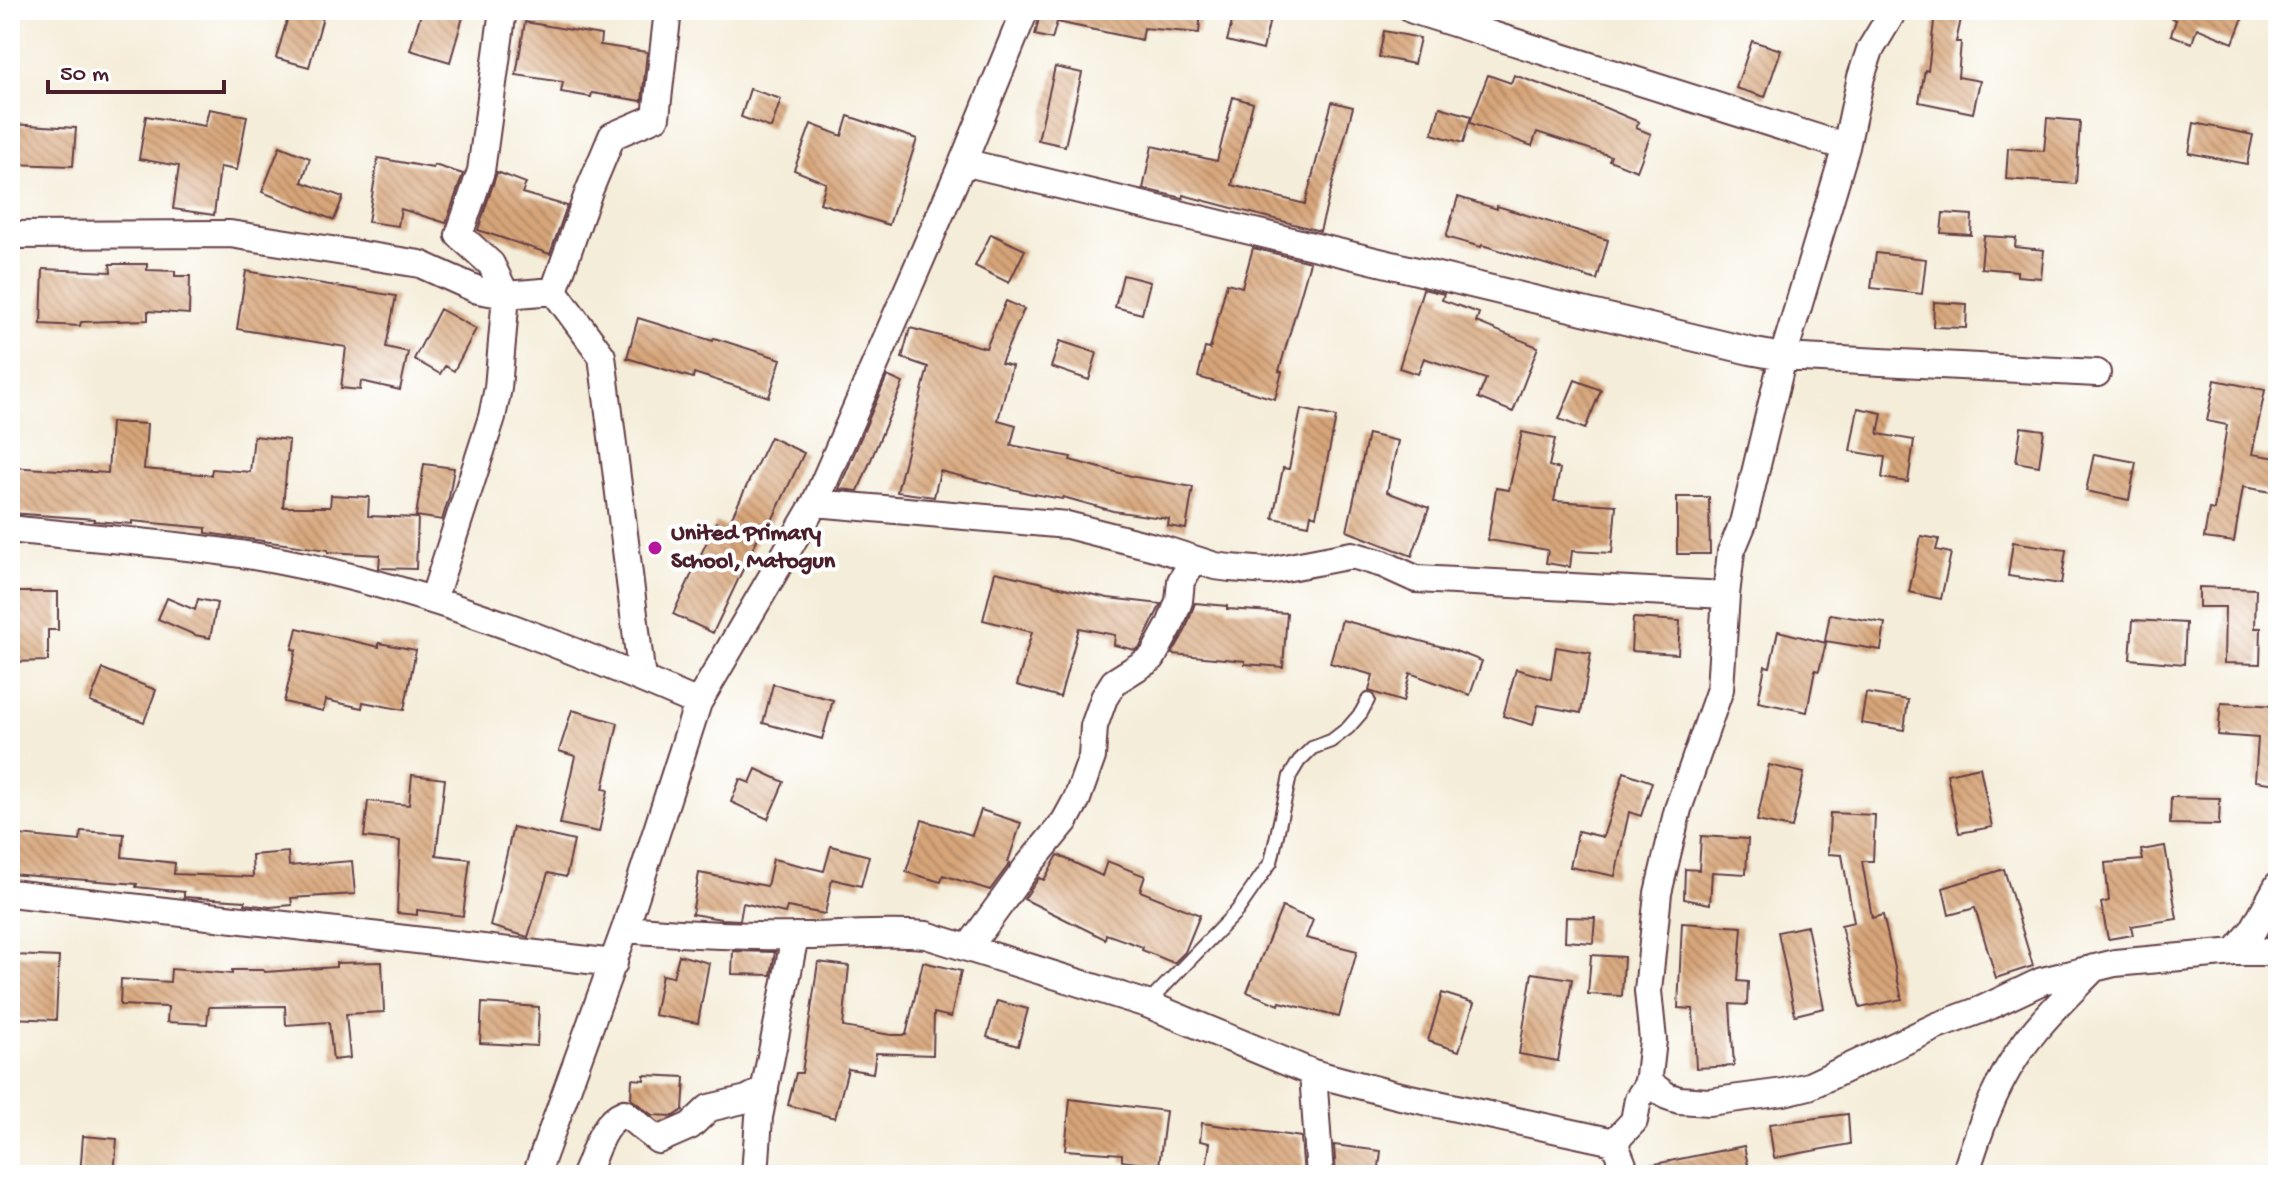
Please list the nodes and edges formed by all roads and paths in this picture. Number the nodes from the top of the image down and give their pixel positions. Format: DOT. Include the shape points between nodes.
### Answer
graph roads {
  1 [pos="503,10"];
  2 [pos="668,10"];
  3 [pos="1025,10"];
  4 [pos="1413,10"];
  5 [pos="1894,10"];
  6 [pos="1846,147"];
  7 [pos="963,162"];
  8 [pos="10,235"];
  9 [pos="554,291"];
  10 [pos="506,295"];
  11 [pos="1783,357"];
  12 [pos="2097,373"];
  13 [pos="815,503"];
  14 [pos="10,529"];
  15 [pos="1194,560"];
  16 [pos="1726,595"];
  17 [pos="433,600"];
  18 [pos="642,679"];
  19 [pos="1368,700"];
  20 [pos="698,703"];
  21 [pos="2278,885"];
  22 [pos="10,893"];
  23 [pos="625,929"];
  24 [pos="795,936"];
  25 [pos="969,947"];
  26 [pos="2235,952"];
  27 [pos="2278,952"];
  28 [pos="614,963"];
  29 [pos="2094,968"];
  30 [pos="1147,1004"];
  31 [pos="1313,1073"];
  32 [pos="1647,1085"];
  33 [pos="765,1090"];
  34 [pos="1679,1100"];
  35 [pos="1634,1121"];
  36 [pos="1614,1142"];
  37 [pos="536,1175"];
  38 [pos="585,1175"];
  39 [pos="755,1175"];
  40 [pos="1320,1175"];
  41 [pos="1627,1175"];
  42 [pos="1965,1175"];
  1 -- 10 [label="street" via="481,171 459,235 491,264"];
  2 -- 9 [label="street" via="656,117 612,136"];
  3 -- 7 [label="street"];
  4 -- 6 [label="street"];
  5 -- 6 [label="street" via="1870,50"];
  6 -- 11 [label="street"];
  7 -- 11 [label="street"];
  7 -- 13 [label="street"];
  8 -- 10 [label="street" via="230,234 420,264 478,290"];
  9 -- 10 [label="street"];
  9 -- 18 [label="street" via="602,356"];
  10 -- 17 [label="street" via="492,417"];
  11 -- 12 [label="street"];
  11 -- 16 [label="street" via="1743,523 1731,552"];
  13 -- 15 [label="street" via="1067,525"];
  13 -- 20 [label="street"];
  14 -- 17 [label="street" via="255,557"];
  15 -- 16 [label="street" via="1269,571 1352,555 1416,579"];
  15 -- 25 [label="street" via="1152,658 1114,682 1104,698 1094,726 1092,757 1065,821"];
  16 -- 32 [label="street" via="1720,689 1678,809 1658,893 1648,991 1653,1040"];
  17 -- 18 [label="street"];
  18 -- 20 [label="street"];
  19 -- 30 [label="lane" via="1348,728 1299,761 1290,776 1271,862 1237,911"];
  20 -- 23 [label="street"];
  21 -- 26 [label="street"];
  22 -- 28 [label="street"];
  23 -- 24 [label="street"];
  23 -- 28 [label="street"];
  24 -- 25 [label="street" via="899,932"];
  24 -- 33 [label="street"];
  25 -- 30 [label="street"];
  26 -- 27 [label="street"];
  26 -- 29 [label="street"];
  28 -- 37 [label="street"];
  29 -- 34 [label="street" via="2042,981 1809,1086 1709,1102"];
  29 -- 42 [label="street" via="2016,1055"];
  30 -- 31 [label="street"];
  31 -- 36 [label="street"];
  31 -- 40 [label="street"];
  32 -- 34 [label="street"];
  32 -- 35 [label="street"];
  33 -- 38 [label="street" via="709,1108 690,1126 658,1140 624,1113 614,1117"];
  33 -- 39 [label="street"];
  34 -- 35 [label="street"];
  35 -- 36 [label="street"];
  36 -- 41 [label="street"];
}
